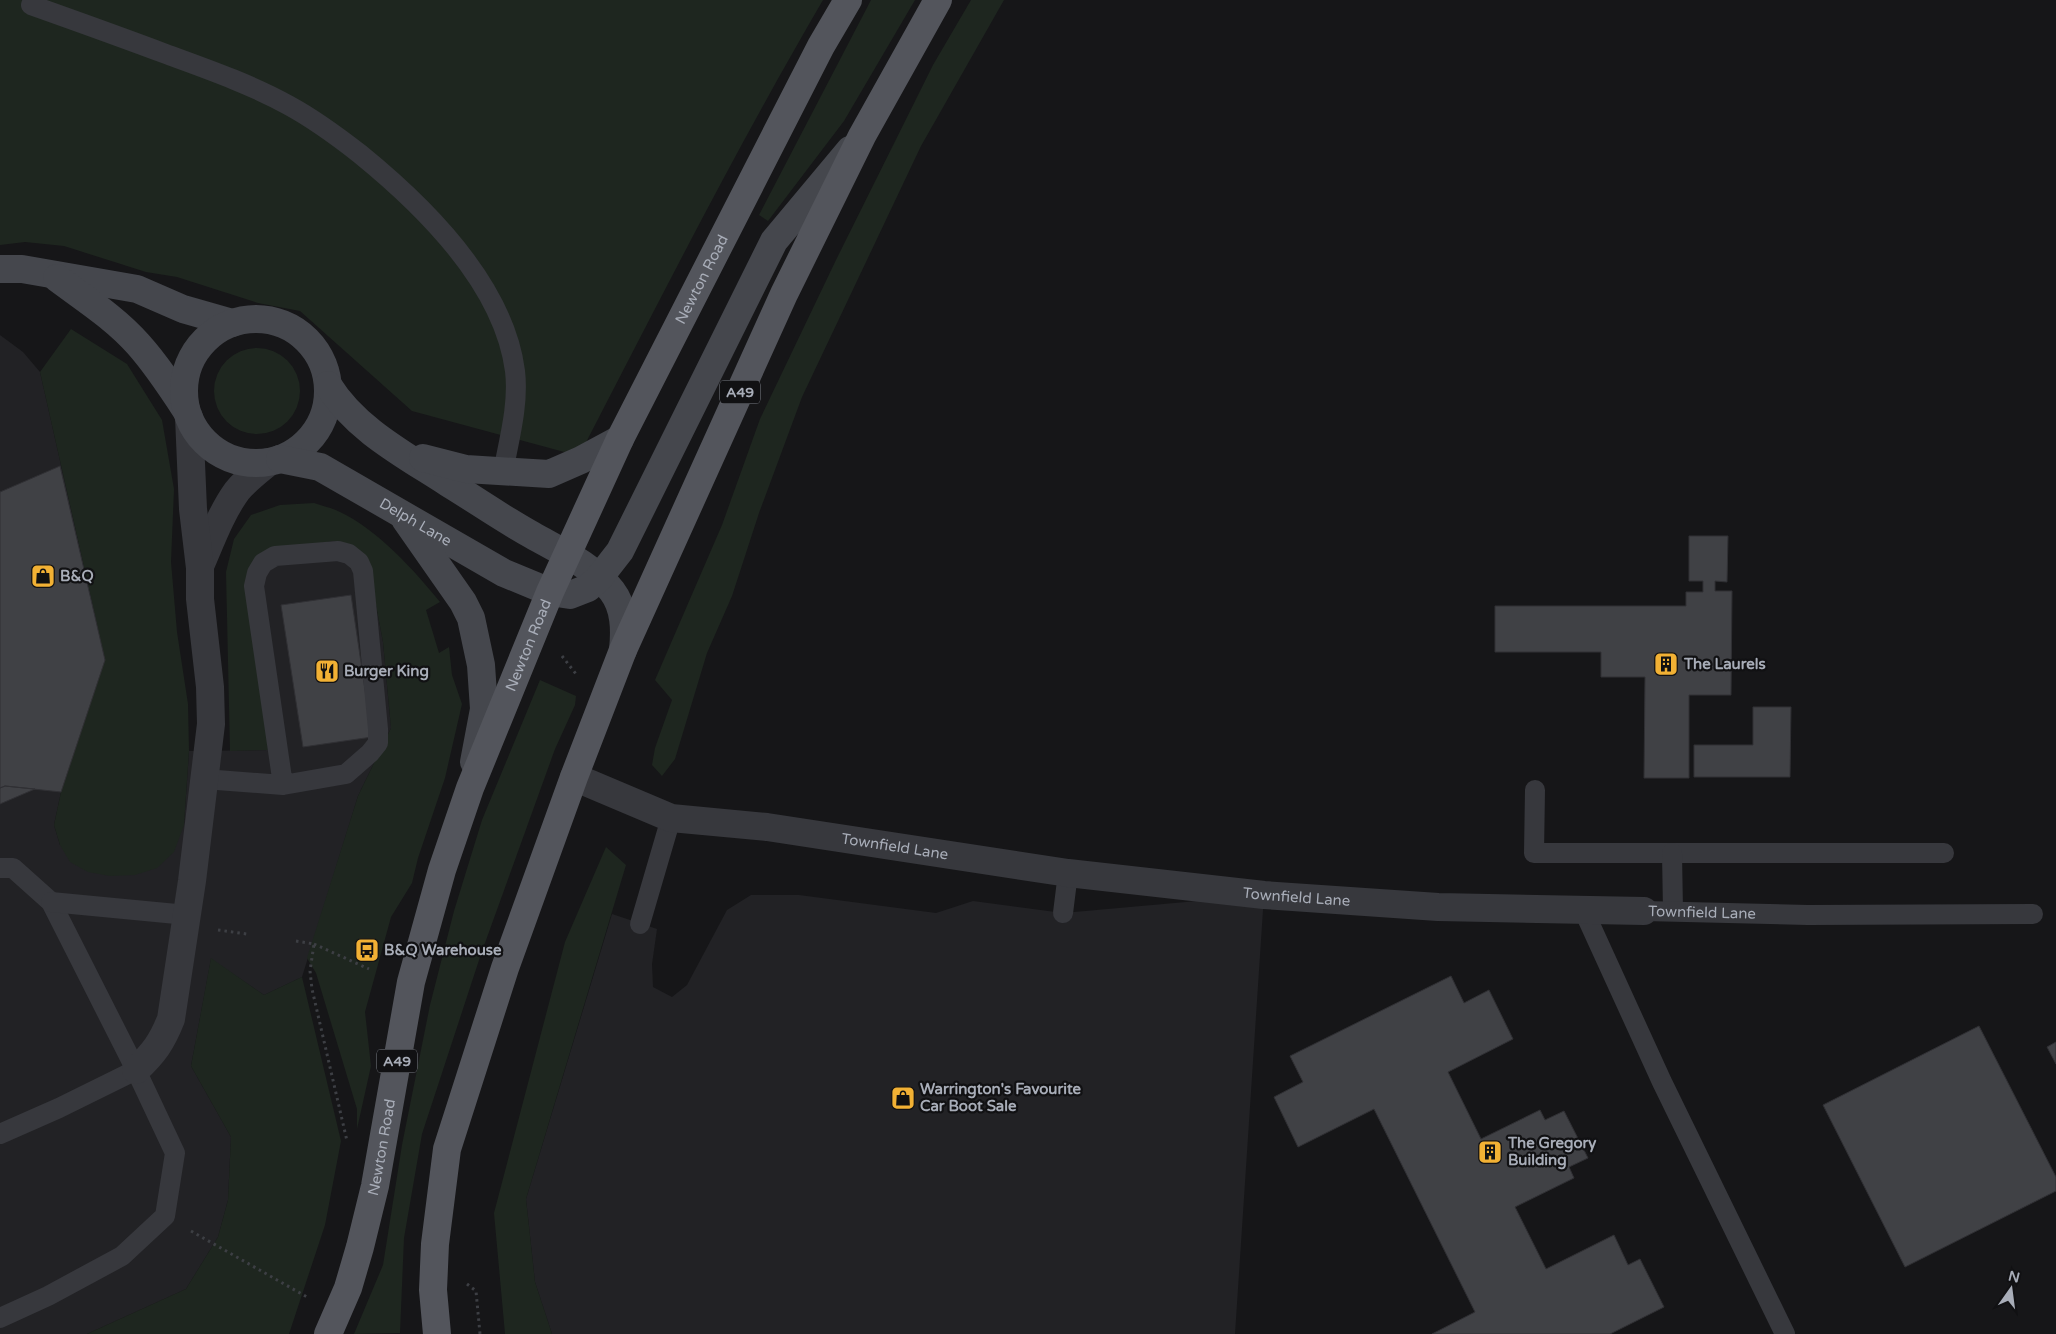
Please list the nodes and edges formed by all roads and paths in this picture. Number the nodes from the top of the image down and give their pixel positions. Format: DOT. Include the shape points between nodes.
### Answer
graph roads {
  1 [pos="848,0"];
  2 [pos="938,0"];
  3 [pos="31,5"];
  4 [pos="862,136"];
  5 [pos="0,269"];
  6 [pos="54,275"];
  7 [pos="232,323"];
  8 [pos="328,385"];
  9 [pos="188,414"];
  10 [pos="620,439"];
  11 [pos="402,454"];
  12 [pos="275,460"];
  13 [pos="503,472"];
  14 [pos="400,512"];
  15 [pos="567,555"];
  16 [pos="200,568"];
  17 [pos="599,578"];
  18 [pos="550,592"];
  19 [pos="622,650"];
  20 [pos="574,777"];
  21 [pos="204,779"];
  22 [pos="283,785"];
  23 [pos="470,788"];
  24 [pos="1535,790"];
  25 [pos="671,818"];
  26 [pos="1672,853"];
  27 [pos="1944,853"];
  28 [pos="0,868"];
  29 [pos="1068,873"];
  30 [pos="51,902"];
  31 [pos="1584,909"];
  32 [pos="1644,911"];
  33 [pos="1672,911"];
  34 [pos="1064,913"];
  35 [pos="2034,914"];
  36 [pos="187,915"];
  37 [pos="640,924"];
  38 [pos="296,940"];
  39 [pos="314,944"];
  40 [pos="369,969"];
  41 [pos="136,1070"];
  42 [pos="0,1134"];
  43 [pos="348,1144"];
  44 [pos="165,1216"];
  45 [pos="476,1292"];
  46 [pos="312,1300"];
  47 [pos="0,1318"];
  48 [pos="328,1334"];
  49 [pos="437,1334"];
  50 [pos="480,1334"];
  51 [pos="1785,1334"];
  1 -- 10 [label="main road, Newton Road / A49" via="821,46"];
  2 -- 4 [label="main road, A49"];
  3 -- 13 [label="lane" via="205,68 288,104 324,126 418,205 448,236 473,270 501,322 511,350 516,393"];
  4 -- 17 [label="street, Delph Lane" via="774,241 620,551"];
  4 -- 19 [label="main road, A49" via="784,294"];
  5 -- 6 [label="street"];
  6 -- 7 [label="street" via="137,289 183,309"];
  6 -- 9 [label="street" via="137,343"];
  7 -- 8 [label="street" via="253,319 275,322 295,331 311,345 323,363"];
  7 -- 9 [label="street" via="213,333 198,349 188,367 184,388"];
  8 -- 11 [label="street" via="344,408"];
  8 -- 12 [label="street" via="327,404 311,438 297,450"];
  9 -- 12 [label="street" via="202,438 221,454 244,462"];
  9 -- 16 [label="street"];
  10 -- 13 [label="street" via="549,474"];
  10 -- 15 [label="main road, Newton Road / A49"];
  11 -- 13 [label="street" via="466,469"];
  11 -- 15 [label="street"];
  12 -- 14 [label="street, Delph Lane" via="320,466"];
  12 -- 16 [label="street" via="252,475 237,491 224,512"];
  14 -- 18 [label="street, Delph Lane" via="504,573"];
  14 -- 23 [label="street" via="463,602 470,618 481,665 484,709"];
  15 -- 17 [label="street"];
  15 -- 18 [label="main road, Newton Road / A49"];
  16 -- 21 [label="street" via="211,724"];
  17 -- 18 [label="street, Delph Lane" via="588,588 570,595"];
  17 -- 19 [label="street" via="613,592 622,612 625,631"];
  18 -- 23 [label="main road, Newton Road / A49"];
  19 -- 20 [label="main road, A49"];
  20 -- 25 [label="street, Townfield Lane"];
  20 -- 49 [label="main road, A49" via="505,968 447,1149 435,1244 433,1290"];
  21 -- 22 [label="lane"];
  21 -- 36 [label="street"];
  22 -- 22 [label="lane" via="254,586 257,573 263,563 275,556 338,551 349,554 363,571 378,743 346,774"];
  23 -- 48 [label="main road, Newton Road / A49" via="442,870 411,982 360,1247 348,1288"];
  24 -- 26 [label="lane" via="1534,854"];
  25 -- 29 [label="street, Townfield Lane" via="767,828"];
  25 -- 37 [label="lane"];
  26 -- 27 [label="lane"];
  26 -- 33 [label="lane"];
  28 -- 30 [label="lane" via="13,868"];
  29 -- 31 [label="street, Townfield Lane" via="1264,895 1438,907"];
  29 -- 34 [label="lane"];
  30 -- 36 [label="lane"];
  30 -- 41 [label="lane"];
  31 -- 32 [label="street, Townfield Lane"];
  31 -- 51 [label="lane" via="1666,1090"];
  32 -- 33 [label="lane, Townfield Lane"];
  33 -- 35 [label="lane, Townfield Lane" via="1808,915"];
  36 -- 41 [label="street" via="171,1018 164,1038"];
  38 -- 39 [label="path"];
  39 -- 40 [label="path"];
  39 -- 43 [label="path" via="310,971 312,989"];
  41 -- 42 [label="lane"];
  41 -- 44 [label="lane" via="176,1153"];
  44 -- 46 [label="path"];
  44 -- 47 [label="lane" via="122,1256"];
  45 -- 50 [label="path"];
}
